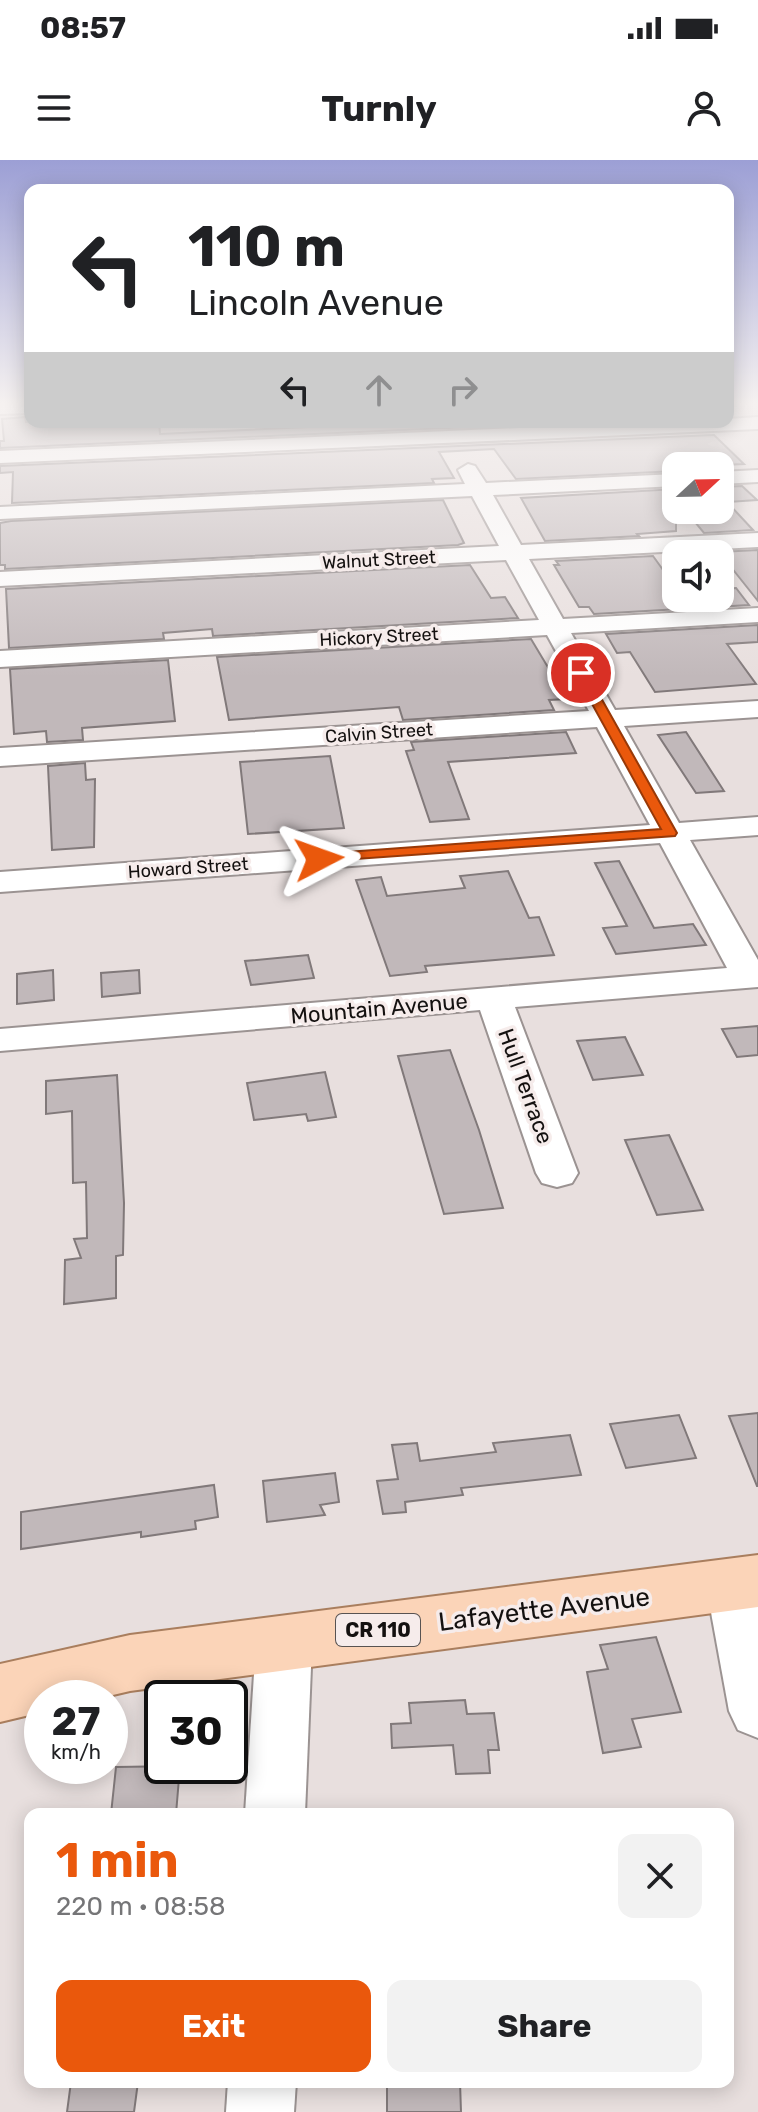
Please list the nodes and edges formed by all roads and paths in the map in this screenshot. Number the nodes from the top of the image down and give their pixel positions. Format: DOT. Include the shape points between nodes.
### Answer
graph roads {
  1 [pos="373,495"];
  2 [pos="482,495"];
  3 [pos="0,513"];
  4 [pos="758,540"];
  5 [pos="514,553"];
  6 [pos="0,579"];
  7 [pos="758,615"];
  8 [pos="555,627"];
  9 [pos="0,659"];
  10 [pos="758,709"];
  11 [pos="606,719"];
  12 [pos="0,757"];
  13 [pos="758,826"];
  14 [pos="670,833"];
  15 [pos="0,882"];
  16 [pos="754,977"];
  17 [pos="494,999"];
  18 [pos="0,1040"];
  19 [pos="557,1173"];
  20 [pos="745,1583"];
  21 [pos="284,1643"];
  22 [pos="0,1693"];
  23 [pos="758,1711"];
  24 [pos="275,1808"];
  25 [pos="262,2088"];
  26 [pos="260,2112"];
  1 -- 3 [label="street"];
  2 -- 5 [label="street"];
  4 -- 5 [label="street, Walnut Street"];
  5 -- 6 [label="street, Walnut Street"];
  5 -- 8 [label="street"];
  7 -- 8 [label="street, Hickory Street"];
  8 -- 9 [label="street, Hickory Street"];
  8 -- 11 [label="street"];
  10 -- 11 [label="street, Calvin Street"];
  11 -- 12 [label="street, Calvin Street"];
  11 -- 14 [label="street"];
  13 -- 14 [label="street, Howard Street"];
  14 -- 15 [label="street, Howard Street"];
  14 -- 16 [label="street"];
  16 -- 17 [label="street, Mountain Avenue"];
  17 -- 18 [label="street, Mountain Avenue"];
  17 -- 19 [label="street, Hull Terrace"];
  20 -- 21 [label="main road, Lafayette Avenue / CR 110"];
  20 -- 23 [label="street"];
  21 -- 22 [label="main road, Lafayette Avenue / CR 110" via="130,1663"];
  21 -- 24 [label="street"];
  25 -- 26 [label="street"];
}
